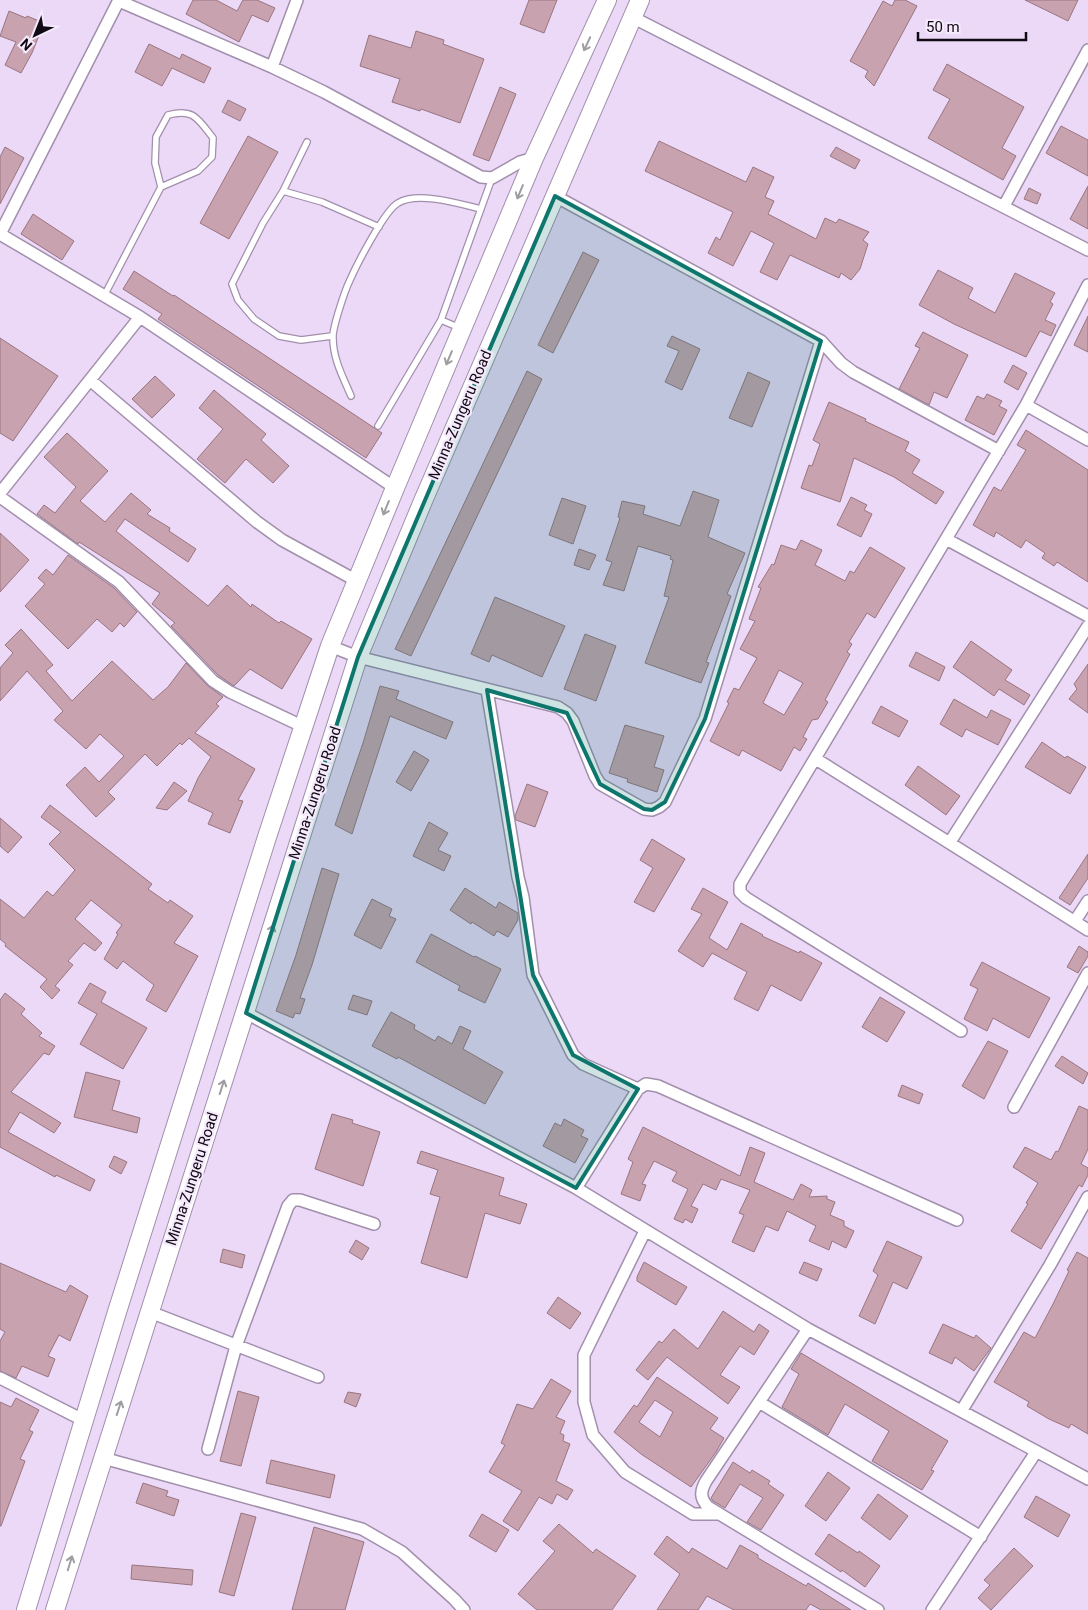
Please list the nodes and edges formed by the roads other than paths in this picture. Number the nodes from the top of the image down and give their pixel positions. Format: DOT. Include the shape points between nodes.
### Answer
graph roads {
  1 [pos="297,0"];
  2 [pos="607,0"];
  3 [pos="640,0"];
  4 [pos="119,1"];
  5 [pos="632,17"];
  6 [pos="1088,50"];
  7 [pos="272,67"];
  8 [pos="307,142"];
  9 [pos="534,158"];
  10 [pos="492,178"];
  11 [pos="160,187"];
  12 [pos="283,191"];
  13 [pos="555,196"];
  14 [pos="1004,206"];
  15 [pos="481,209"];
  16 [pos="379,227"];
  17 [pos="1088,250"];
  18 [pos="1088,285"];
  19 [pos="104,296"];
  20 [pos="140,317"];
  21 [pos="441,320"];
  22 [pos="462,329"];
  23 [pos="332,336"];
  24 [pos="821,341"];
  25 [pos="90,380"];
  26 [pos="351,396"];
  27 [pos="1026,405"];
  28 [pos="378,426"];
  29 [pos="1088,440"];
  30 [pos="998,451"];
  31 [pos="5,478"];
  32 [pos="395,488"];
  33 [pos="0,493"];
  34 [pos="0,497"];
  35 [pos="946,539"];
  36 [pos="357,581"];
  37 [pos="1088,616"];
  38 [pos="1088,626"];
  39 [pos="330,646"];
  40 [pos="358,657"];
  41 [pos="487,690"];
  42 [pos="304,727"];
  43 [pos="816,759"];
  44 [pos="950,842"];
  45 [pos="1088,901"];
  46 [pos="1075,921"];
  47 [pos="1088,930"];
  48 [pos="1088,973"];
  49 [pos="246,1013"];
  50 [pos="961,1031"];
  51 [pos="638,1089"];
  52 [pos="1014,1107"];
  53 [pos="576,1188"];
  54 [pos="1088,1197"];
  55 [pos="957,1220"];
  56 [pos="374,1224"];
  57 [pos="645,1231"];
  58 [pos="150,1312"];
  59 [pos="808,1329"];
  60 [pos="236,1346"];
  61 [pos="318,1377"];
  62 [pos="0,1378"];
  63 [pos="759,1402"];
  64 [pos="962,1410"];
  65 [pos="83,1420"];
  66 [pos="208,1450"];
  67 [pos="1036,1452"];
  68 [pos="103,1458"];
  69 [pos="1088,1479"];
  70 [pos="719,1514"];
  71 [pos="981,1537"];
  72 [pos="26,1610"];
  73 [pos="56,1610"];
  74 [pos="464,1610"];
  75 [pos="878,1610"];
  76 [pos="932,1610"];
  1 -- 7 [label="street"];
  2 -- 9 [label="main road, Minna-Zungeru Road, one-way"];
  3 -- 5 [label="main road, Minna-Zungeru Road"];
  4 -- 7 [label="street"];
  4 -- 19 [label="street" via="0,234"];
  5 -- 13 [label="main road, Minna-Zungeru Road"];
  5 -- 14 [label="street"];
  6 -- 14 [label="street"];
  7 -- 10 [label="street" via="481,177"];
  8 -- 12 [label="lane"];
  9 -- 10 [label="street"];
  9 -- 22 [label="main road, Minna-Zungeru Road, one-way"];
  10 -- 15 [label="lane"];
  11 -- 11 [label="lane" via="198,171 212,156 213,138 192,114 181,111 168,115 156,137 155,164"];
  11 -- 19 [label="lane"];
  12 -- 16 [label="lane" via="322,202"];
  12 -- 23 [label="lane" via="232,284 238,300 254,319 279,336 301,340"];
  13 -- 24 [label="street"];
  13 -- 40 [label="main road, Minna-Zungeru Road"];
  14 -- 17 [label="street"];
  15 -- 16 [label="lane" via="447,200 410,199 398,203 386,214"];
  15 -- 21 [label="lane"];
  16 -- 23 [label="lane" via="349,281"];
  18 -- 27 [label="street"];
  19 -- 20 [label="street"];
  20 -- 25 [label="street"];
  20 -- 32 [label="street"];
  21 -- 22 [label="lane"];
  21 -- 28 [label="lane"];
  22 -- 32 [label="main road, Minna-Zungeru Road, one-way"];
  23 -- 26 [label="lane" via="336,362"];
  24 -- 30 [label="street" via="853,372"];
  24 -- 41 [label="street" via="705,719 664,802 652,810 644,809 600,784 567,712"];
  25 -- 31 [label="street"];
  25 -- 36 [label="street" via="257,522 282,540"];
  27 -- 29 [label="street"];
  27 -- 30 [label="street"];
  30 -- 35 [label="street"];
  31 -- 33 [label="street"];
  32 -- 36 [label="main road, Minna-Zungeru Road, one-way"];
  34 -- 42 [label="street" via="119,582 213,681"];
  35 -- 37 [label="street"];
  35 -- 43 [label="street"];
  36 -- 39 [label="main road, Minna-Zungeru Road"];
  38 -- 44 [label="street"];
  39 -- 40 [label="street"];
  39 -- 42 [label="main road, Minna-Zungeru Road"];
  40 -- 41 [label="street"];
  49 -- 40 [label="main road, Minna-Zungeru Road, one-way"];
  41 -- 51 [label="street" via="523,897 533,975 572,1055 583,1064"];
  42 -- 65 [label="main road, Minna-Zungeru Road"];
  43 -- 44 [label="street"];
  43 -- 50 [label="street" via="740,884 740,892"];
  44 -- 46 [label="street"];
  45 -- 46 [label="street"];
  46 -- 47 [label="street"];
  48 -- 52 [label="street"];
  49 -- 53 [label="street"];
  58 -- 49 [label="main road, Minna-Zungeru Road, one-way"];
  51 -- 53 [label="street"];
  51 -- 55 [label="street" via="646,1084 658,1086"];
  53 -- 57 [label="street"];
  54 -- 64 [label="street"];
  56 -- 60 [label="street" via="294,1200 288,1206"];
  57 -- 59 [label="street"];
  57 -- 70 [label="street" via="584,1355 586,1410 593,1435 625,1472 693,1514"];
  58 -- 60 [label="street"];
  68 -- 58 [label="main road, Minna-Zungeru Road, one-way"];
  59 -- 63 [label="street"];
  59 -- 64 [label="street"];
  60 -- 61 [label="street"];
  60 -- 66 [label="street"];
  62 -- 65 [label="street"];
  63 -- 70 [label="street" via="701,1489 702,1500"];
  63 -- 71 [label="street"];
  64 -- 67 [label="street"];
  65 -- 72 [label="main road, Minna-Zungeru Road"];
  67 -- 69 [label="street"];
  67 -- 71 [label="street"];
  73 -- 68 [label="main road, Minna-Zungeru Road, one-way"];
  68 -- 74 [label="street" via="362,1529 402,1552"];
  70 -- 75 [label="street"];
  71 -- 76 [label="street"];
}
